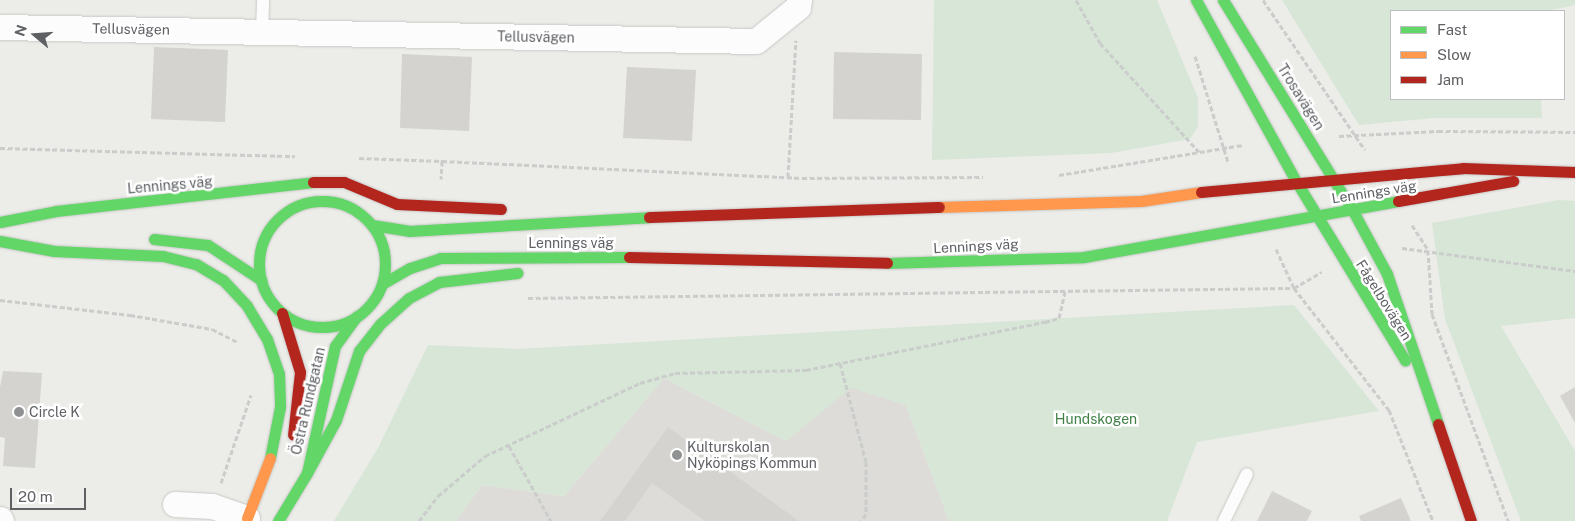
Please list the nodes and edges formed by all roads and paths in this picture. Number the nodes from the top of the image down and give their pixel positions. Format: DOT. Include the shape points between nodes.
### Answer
graph roads {
  1 [pos="264,0"];
  2 [pos="1076,0"];
  3 [pos="1196,0"];
  4 [pos="1222,0"];
  5 [pos="1264,0"];
  6 [pos="798,3"];
  7 [pos="0,27"];
  8 [pos="262,32"];
  9 [pos="1192,49"];
  10 [pos="1575,132"];
  11 [pos="1329,134"];
  12 [pos="1354,137"];
  13 [pos="1243,145"];
  14 [pos="1222,149"];
  15 [pos="1200,153"];
  16 [pos="1368,155"];
  17 [pos="442,161"];
  18 [pos="1229,165"];
  19 [pos="1572,171"];
  20 [pos="788,177"];
  21 [pos="989,177"];
  22 [pos="1048,177"];
  23 [pos="1333,178"];
  24 [pos="1296,182"];
  25 [pos="297,206"];
  26 [pos="273,208"];
  27 [pos="519,209"];
  28 [pos="539,210"];
  29 [pos="1353,211"];
  30 [pos="668,216"];
  31 [pos="1317,216"];
  32 [pos="0,222"];
  33 [pos="59,224"];
  34 [pos="1412,224"];
  35 [pos="372,226"];
  36 [pos="0,228"];
  37 [pos="0,233"];
  38 [pos="38,235"];
  39 [pos="143,238"];
  40 [pos="0,241"];
  41 [pos="1274,243"];
  42 [pos="1401,248"];
  43 [pos="1428,250"];
  44 [pos="668,257"];
  45 [pos="1325,270"];
  46 [pos="1575,271"];
  47 [pos="261,280"];
  48 [pos="382,284"];
  49 [pos="1294,288"];
  50 [pos="1065,292"];
  51 [pos="519,298"];
  52 [pos="0,300"];
  53 [pos="282,313"];
  54 [pos="357,316"];
  55 [pos="243,345"];
  56 [pos="840,363"];
  57 [pos="252,390"];
  58 [pos="1428,398"];
  59 [pos="509,446"];
  60 [pos="291,447"];
  61 [pos="281,463"];
  62 [pos="307,473"];
  63 [pos="1247,474"];
  64 [pos="175,504"];
  65 [pos="212,506"];
  66 [pos="247,519"];
  67 [pos="278,521"];
  68 [pos="419,521"];
  69 [pos="552,521"];
  70 [pos="861,521"];
  71 [pos="1224,521"];
  72 [pos="1433,521"];
  73 [pos="1471,521"];
  74 [pos="1508,521"];
  1 -- 8 [label="lane"];
  2 -- 15 [label="path" via="1100,43"];
  3 -- 24 [label="main road"];
  4 -- 23 [label="main road, Trosavägen"];
  5 -- 12 [label="path"];
  6 -- 8 [label="street, Tellusvägen" via="756,41"];
  6 -- 20 [label="path"];
  7 -- 8 [label="street, Tellusvägen"];
  9 -- 14 [label="path"];
  10 -- 12 [label="path" via="1438,131"];
  11 -- 12 [label="path"];
  12 -- 16 [label="path"];
  13 -- 14 [label="path"];
  14 -- 15 [label="path"];
  14 -- 18 [label="path"];
  15 -- 22 [label="path"];
  17 -- 20 [label="path"];
  19 -- 23 [label="main road, Lennings väg" via="1463,168"];
  19 -- 29 [label="main road, Lennings väg"];
  20 -- 21 [label="path"];
  23 -- 24 [label="main road, Lennings väg"];
  23 -- 29 [label="main road, Trosavägen"];
  24 -- 30 [label="main road, Lennings väg" via="1141,201"];
  24 -- 31 [label="main road"];
  25 -- 26 [label="main road"];
  25 -- 35 [label="main road" via="317,201 338,203 357,211"];
  25 -- 47 [label="main road" via="278,216 268,231 260,255"];
  27 -- 32 [label="main road, Lennings väg" via="397,204 344,182 324,180 268,190 56,211"];
  28 -- 30 [label="main road, Lennings väg"];
  29 -- 31 [label="main road, Lennings väg"];
  29 -- 58 [label="main road, Fågelbovägen" via="1387,274"];
  30 -- 35 [label="main road, Lennings väg" via="409,231"];
  31 -- 44 [label="main road, Lennings väg" via="1084,256 915,264"];
  31 -- 58 [label="main road, Fågelbovägen"];
  33 -- 36 [label="main road"];
  34 -- 43 [label="path"];
  35 -- 48 [label="main road" via="382,244 385,264"];
  37 -- 38 [label="main road"];
  39 -- 47 [label="main road" via="208,245"];
  40 -- 66 [label="main road" via="54,251 163,256 196,264 223,280 247,306 267,339 279,374 280,407 270,457"];
  41 -- 49 [label="path"];
  42 -- 43 [label="path"];
  43 -- 46 [label="path"];
  43 -- 74 [label="path" via="1432,314"];
  44 -- 48 [label="main road, Lennings väg" via="440,258 410,268"];
  44 -- 62 [label="main road" via="439,282 409,298 380,324 360,352 336,420"];
  45 -- 49 [label="path"];
  47 -- 53 [label="main road" via="269,298"];
  48 -- 54 [label="main road" via="372,302"];
  49 -- 50 [label="path"];
  49 -- 72 [label="path" via="1389,410"];
  50 -- 51 [label="path"];
  50 -- 56 [label="path" via="1059,318"];
  52 -- 55 [label="path" via="130,315 212,329"];
  53 -- 54 [label="main road" via="303,325 329,327"];
  53 -- 60 [label="main road, Östra Rundgatan" via="300,372 299,409"];
  54 -- 62 [label="main road, Östra Rundgatan" via="335,346"];
  56 -- 59 [label="path" via="806,370 675,373 640,383"];
  56 -- 70 [label="path" via="866,462 866,514"];
  57 -- 65 [label="path" via="250,406"];
  58 -- 73 [label="main road, Fågelbovägen"];
  59 -- 68 [label="path" via="485,456 438,496"];
  59 -- 69 [label="path"];
  61 -- 66 [label="main road, Östra Rundgatan"];
  62 -- 67 [label="main road, Östra Rundgatan"];
  63 -- 71 [label="lane"];
  64 -- 65 [label="street"];
  65 -- 66 [label="street"];
}
